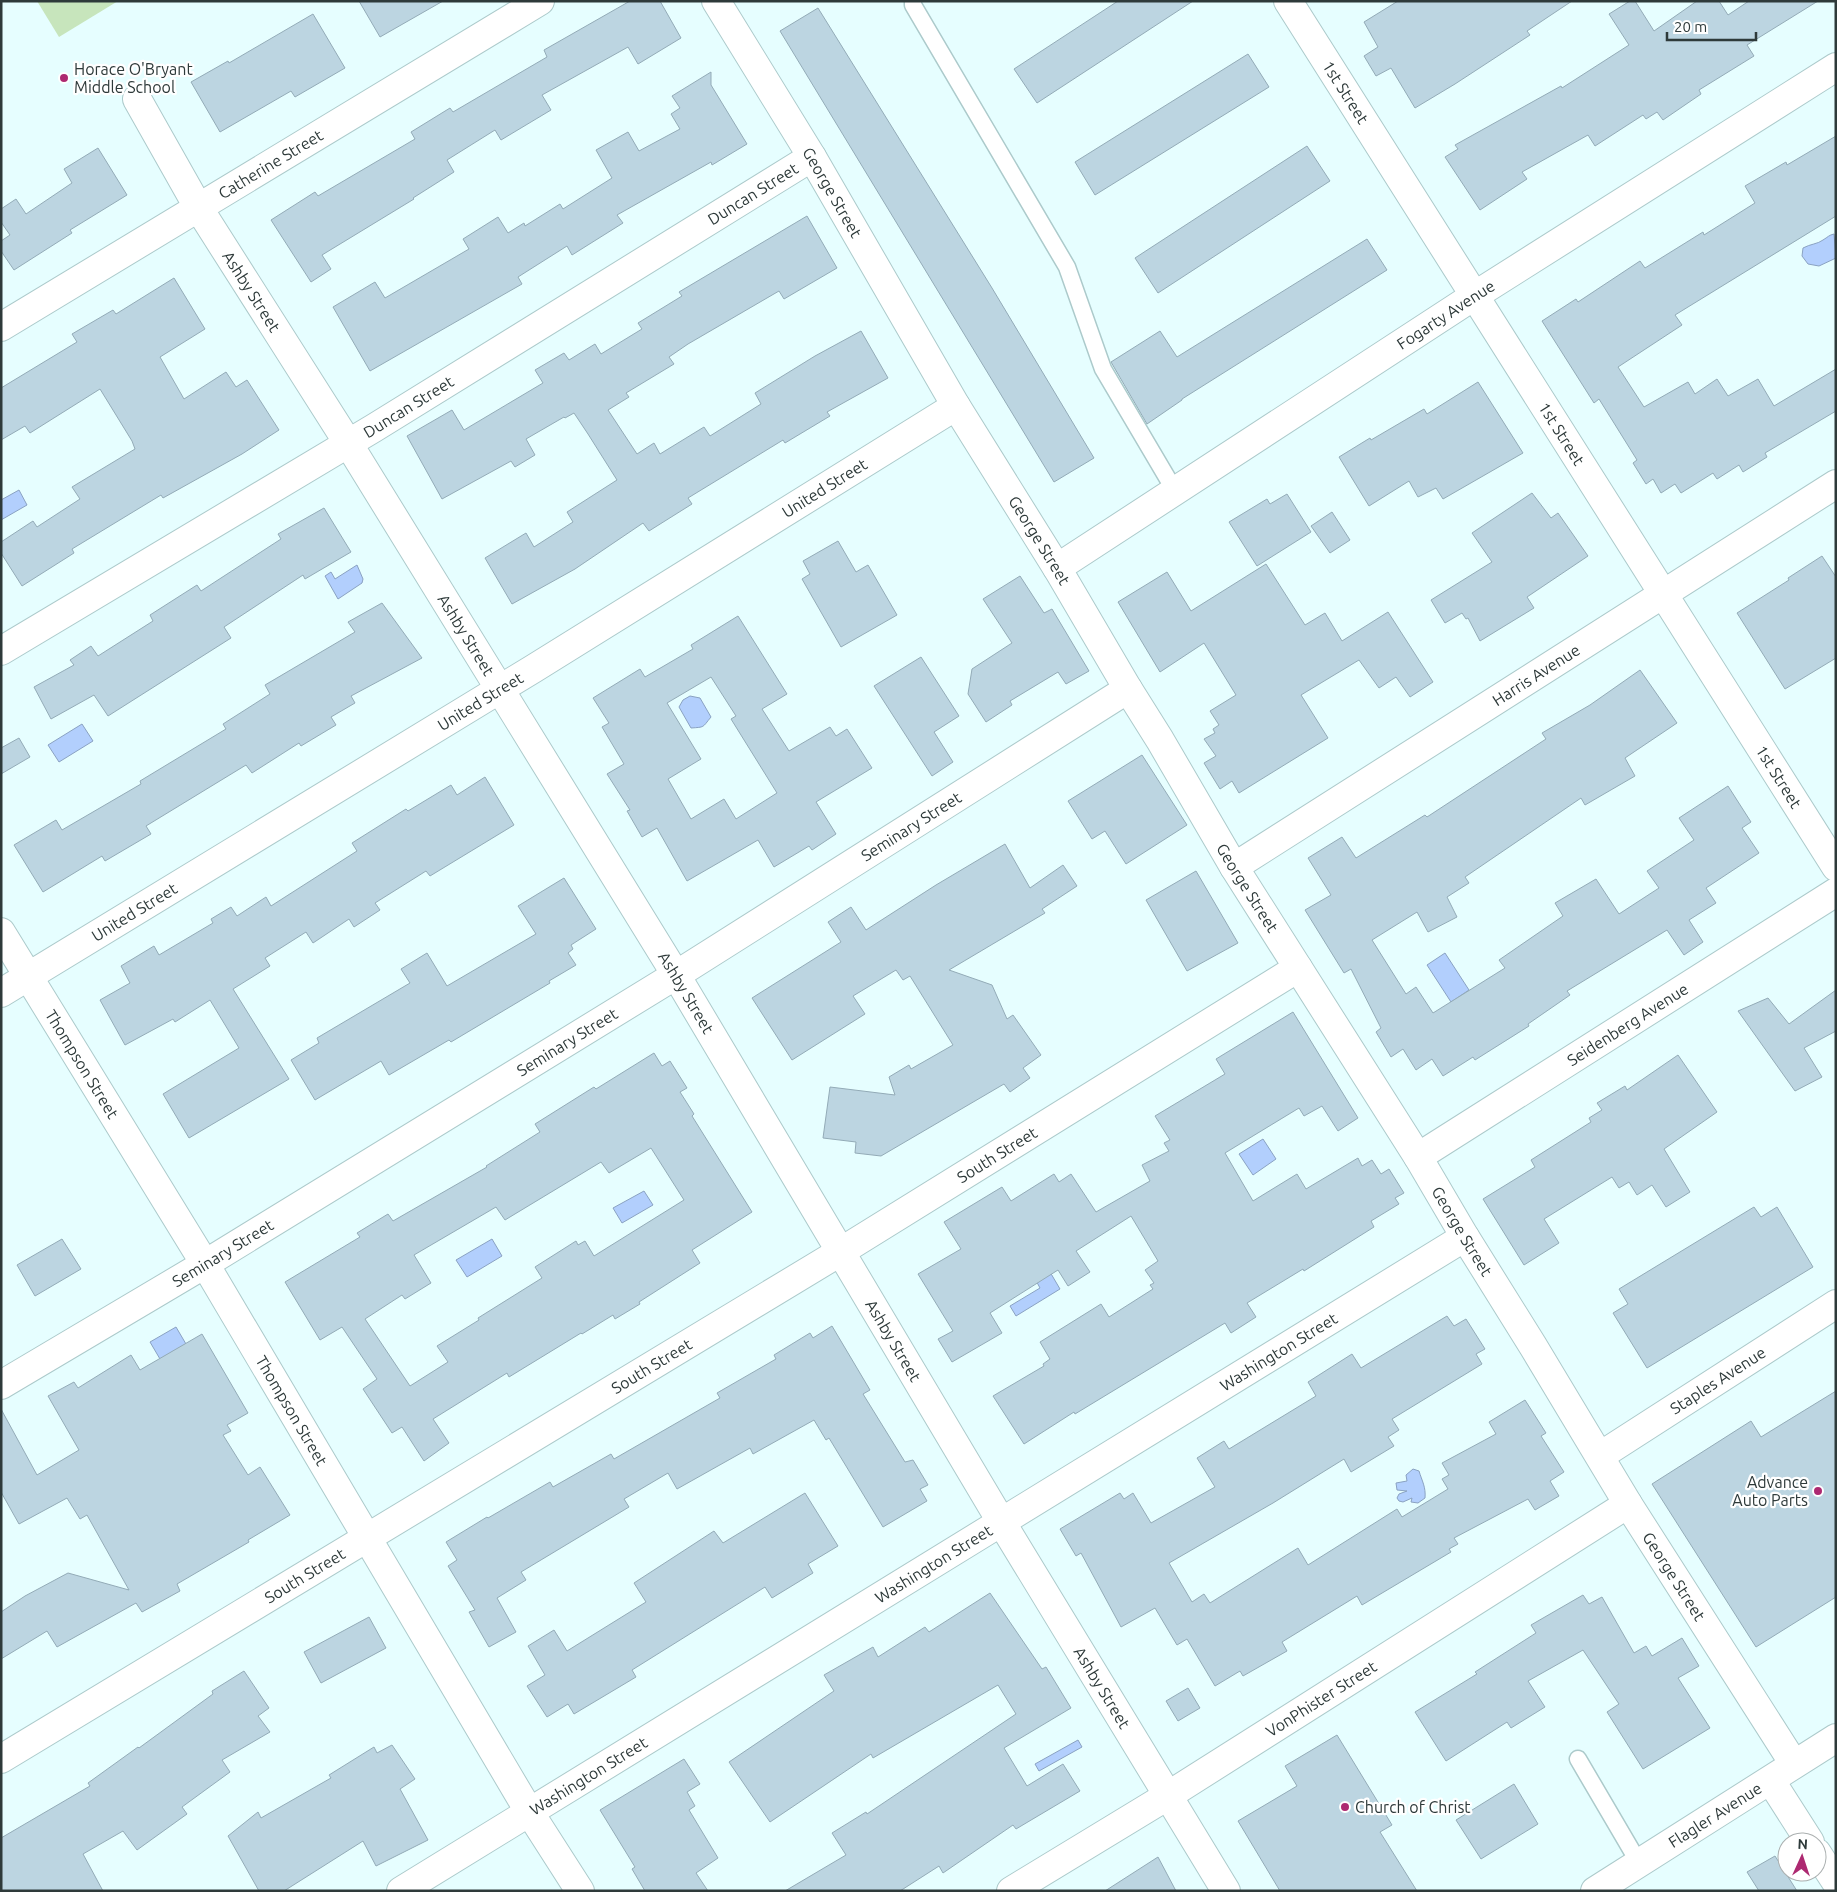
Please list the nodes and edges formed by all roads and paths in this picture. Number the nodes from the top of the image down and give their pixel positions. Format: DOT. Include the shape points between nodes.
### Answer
graph roads {
  1 [pos="540,1"];
  2 [pos="716,1"];
  3 [pos="913,1"];
  4 [pos="1290,2"];
  5 [pos="1836,66"];
  6 [pos="137,99"];
  7 [pos="812,157"];
  8 [pos="198,207"];
  9 [pos="1474,296"];
  10 [pos="1,327"];
  11 [pos="956,406"];
  12 [pos="348,443"];
  13 [pos="1836,484"];
  14 [pos="1175,491"];
  15 [pos="1057,568"];
  16 [pos="1663,594"];
  17 [pos="1,651"];
  18 [pos="500,689"];
  19 [pos="1128,689"];
  20 [pos="1234,867"];
  21 [pos="1836,867"];
  22 [pos="1836,892"];
  23 [pos="1,932"];
  24 [pos="1298,968"];
  25 [pos="676,975"];
  26 [pos="29,976"];
  27 [pos="1,992"];
  28 [pos="1418,1157"];
  29 [pos="1465,1237"];
  30 [pos="840,1252"];
  31 [pos="205,1264"];
  32 [pos="1836,1304"];
  33 [pos="1,1385"];
  34 [pos="1600,1456"];
  35 [pos="1628,1504"];
  36 [pos="1002,1522"];
  37 [pos="368,1538"];
  38 [pos="1836,1738"];
  39 [pos="1578,1758"];
  40 [pos="1,1759"];
  41 [pos="1794,1764"];
  42 [pos="1771,1781"];
  43 [pos="1169,1795"];
  44 [pos="530,1813"];
  45 [pos="1804,1832"];
  46 [pos="1639,1863"];
  47 [pos="1827,1868"];
  48 [pos="1836,1882"];
  49 [pos="401,1891"];
  50 [pos="580,1891"];
  51 [pos="1011,1891"];
  52 [pos="1226,1891"];
  53 [pos="1595,1891"];
  1 -- 8 [label="street, Catherine Street"];
  2 -- 7 [label="street, George Street"];
  3 -- 14 [label="lane" via="1067,267 1103,369"];
  4 -- 9 [label="street, 1st Street"];
  5 -- 9 [label="street, Fogarty Avenue"];
  6 -- 8 [label="street, Ashby Street"];
  7 -- 11 [label="street, George Street"];
  7 -- 12 [label="street, Duncan Street"];
  8 -- 10 [label="street, Catherine Street"];
  8 -- 12 [label="street, Ashby Street"];
  9 -- 14 [label="street, Fogarty Avenue"];
  9 -- 16 [label="street, 1st Street"];
  11 -- 15 [label="street, George Street"];
  11 -- 18 [label="street, United Street"];
  12 -- 17 [label="street, Duncan Street"];
  12 -- 18 [label="street, Ashby Street"];
  13 -- 16 [label="street, Harris Avenue"];
  14 -- 15 [label="street, Fogarty Avenue"];
  15 -- 19 [label="street, George Street"];
  16 -- 20 [label="street, Harris Avenue"];
  16 -- 21 [label="street, 1st Street"];
  18 -- 25 [label="street, Ashby Street"];
  18 -- 26 [label="street, United Street"];
  19 -- 20 [label="street, George Street"];
  19 -- 25 [label="street, Seminary Street"];
  20 -- 24 [label="street, George Street"];
  22 -- 28 [label="street, Seidenberg Avenue"];
  23 -- 26 [label="street, Thompson Street"];
  24 -- 28 [label="street, George Street"];
  24 -- 30 [label="street, South Street"];
  25 -- 30 [label="street, Ashby Street"];
  25 -- 31 [label="street, Seminary Street"];
  26 -- 27 [label="street, United Street"];
  26 -- 31 [label="street, Thompson Street"];
  28 -- 29 [label="street, George Street"];
  29 -- 34 [label="street, George Street"];
  29 -- 36 [label="street, Washington Street"];
  30 -- 36 [label="street, Ashby Street"];
  30 -- 37 [label="street, South Street"];
  31 -- 33 [label="street, Seminary Street"];
  31 -- 37 [label="street, Thompson Street"];
  32 -- 34 [label="street, Staples Avenue"];
  34 -- 35 [label="street, George Street"];
  35 -- 41 [label="street, George Street"];
  35 -- 43 [label="street, VonPhister Street"];
  36 -- 43 [label="street, Ashby Street"];
  36 -- 44 [label="street, Washington Street"];
  37 -- 40 [label="street, South Street"];
  37 -- 44 [label="street, Thompson Street"];
  38 -- 41 [label="street, Flagler Avenue"];
  39 -- 46 [label="lane"];
  41 -- 42 [label="street, Flagler Avenue"];
  42 -- 45 [label="street"];
  42 -- 46 [label="street, Flagler Avenue"];
  43 -- 51 [label="street, VonPhister Street"];
  43 -- 52 [label="street, Ashby Street"];
  44 -- 49 [label="street, Washington Street"];
  44 -- 50 [label="street, Thompson Street"];
  46 -- 53 [label="street, Flagler Avenue"];
  47 -- 48 [label="street"];
}
